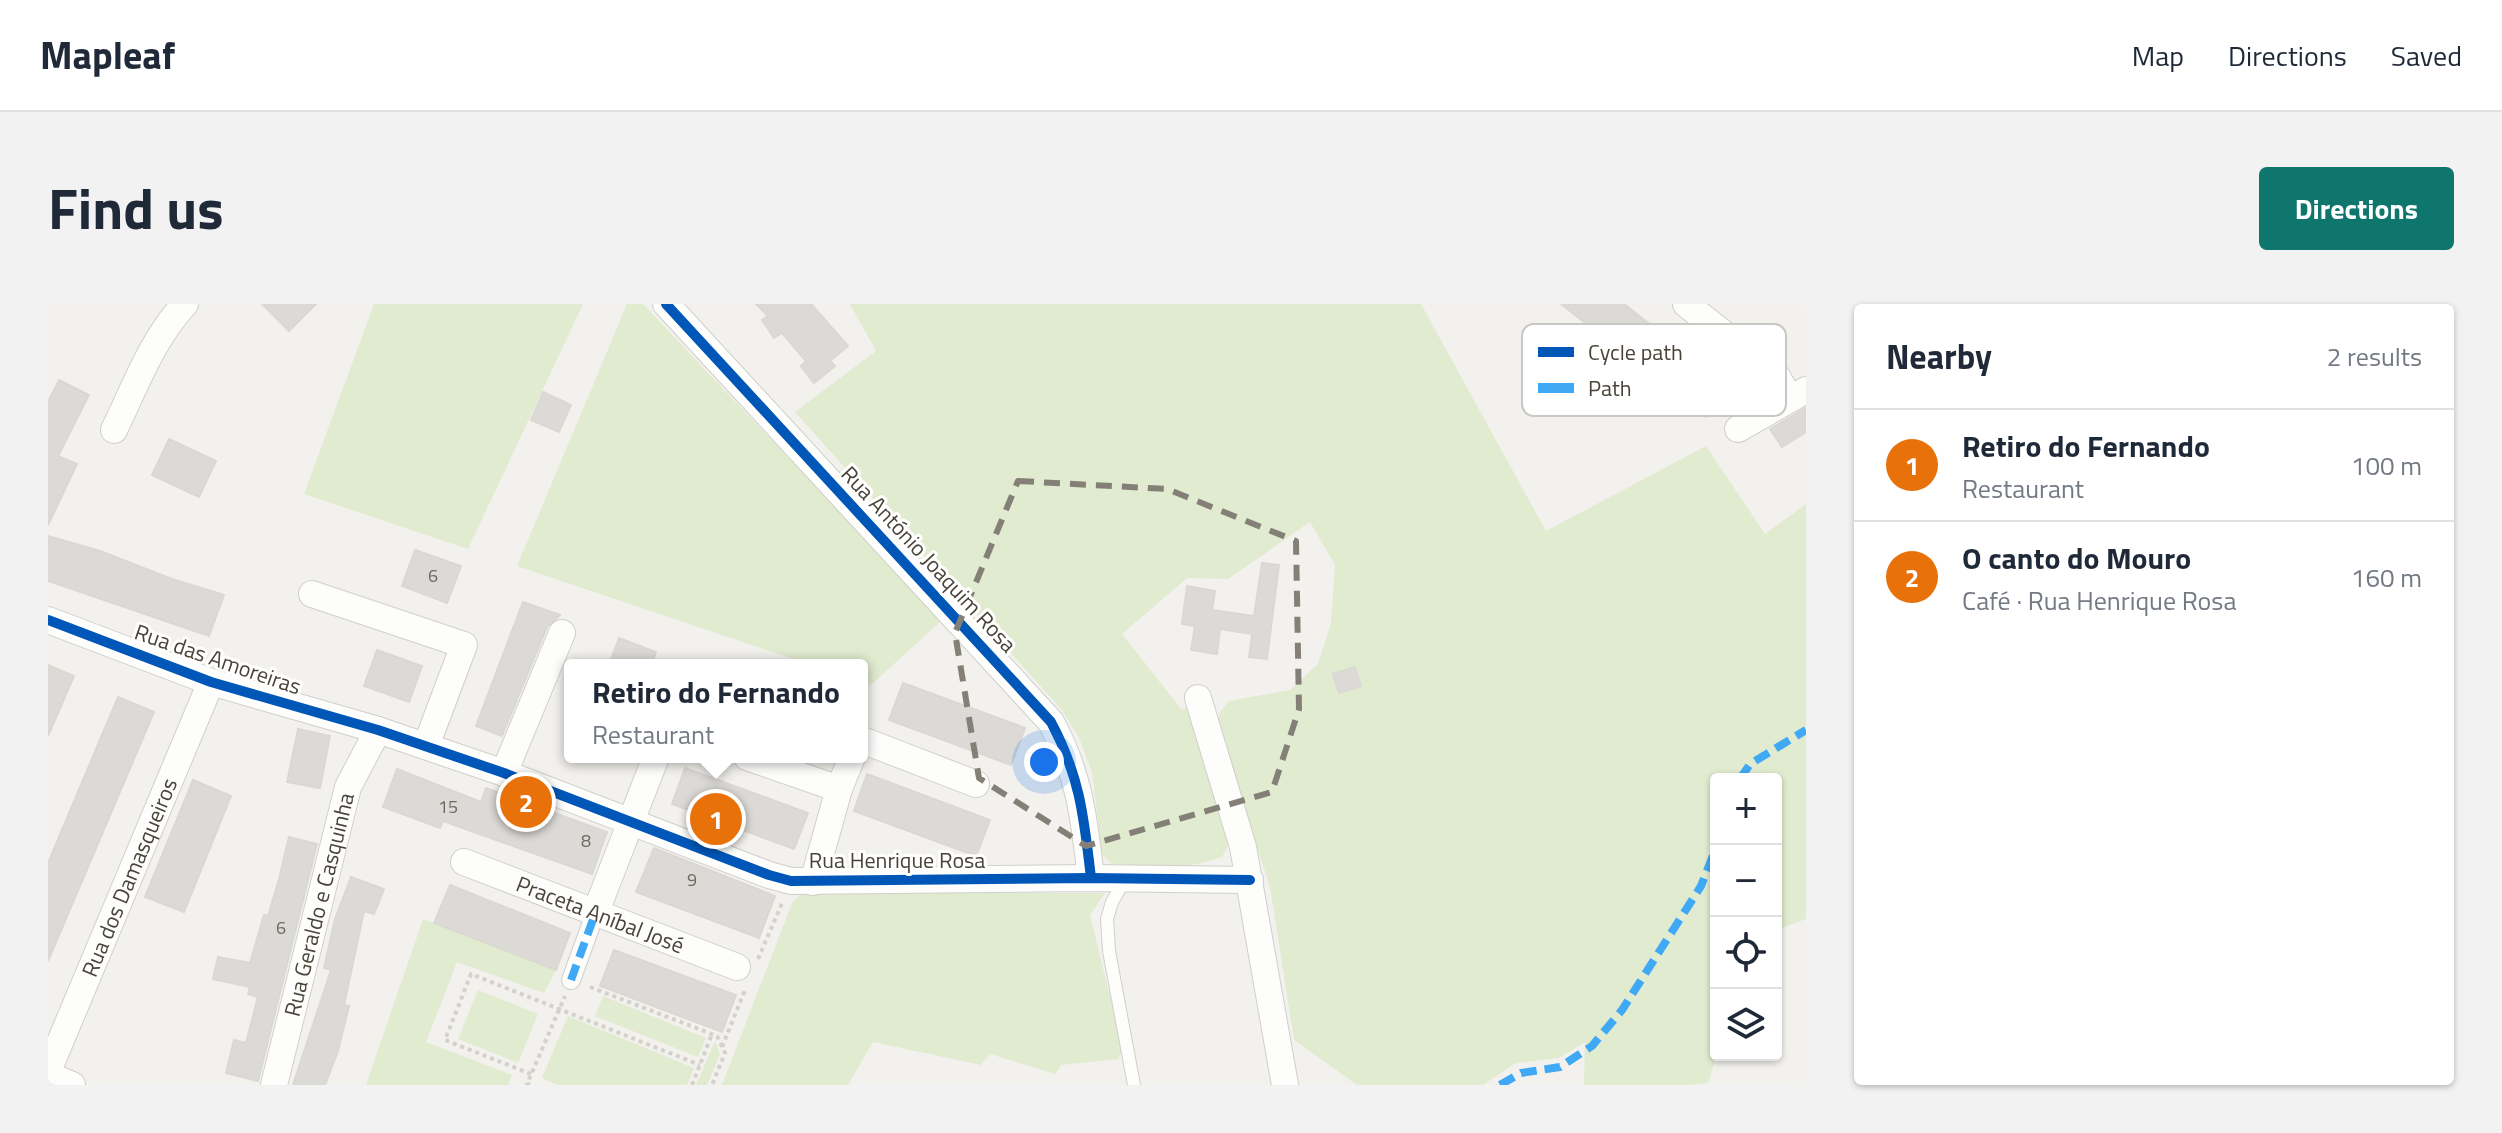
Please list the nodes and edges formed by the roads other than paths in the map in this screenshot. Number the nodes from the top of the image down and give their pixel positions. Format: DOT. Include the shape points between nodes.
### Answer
graph roads {
  1 [pos="185,304"];
  2 [pos="666,304"];
  3 [pos="1686,304"];
  4 [pos="1711,324"];
  5 [pos="1760,416"];
  6 [pos="1738,429"];
  7 [pos="114,430"];
  8 [pos="312,594"];
  9 [pos="48,620"];
  10 [pos="562,633"];
  11 [pos="211,682"];
  12 [pos="1198,698"];
  13 [pos="378,730"];
  14 [pos="868,742"];
  15 [pos="426,746"];
  16 [pos="654,763"];
  17 [pos="764,763"];
  18 [pos="850,763"];
  19 [pos="504,773"];
  20 [pos="976,784"];
  21 [pos="839,789"];
  22 [pos="632,822"];
  23 [pos="464,862"];
  24 [pos="1091,878"];
  25 [pos="1126,878"];
  26 [pos="1250,880"];
  27 [pos="813,882"];
  28 [pos="595,914"];
  29 [pos="737,967"];
  30 [pos="571,980"];
  31 [pos="48,1073"];
  32 [pos="72,1085"];
  33 [pos="274,1085"];
  34 [pos="1134,1085"];
  35 [pos="1285,1085"];
  1 -- 7 [label="street" via="156,344"];
  2 -- 24 [label="street, Rua António Joaquim Rosa" via="1051,722 1076,776"];
  3 -- 4 [label="street"];
  5 -- 6 [label="street"];
  8 -- 15 [label="street" via="464,645"];
  9 -- 11 [label="street, Rua das Amoreiras"];
  10 -- 19 [label="street"];
  11 -- 13 [label="street, Rua das Amoreiras"];
  11 -- 31 [label="street, Rua dos Damasqueiros"];
  12 -- 26 [label="street"];
  13 -- 15 [label="street, Rua Henrique Rosa"];
  13 -- 33 [label="street, Rua Geraldo e Casquinha" via="348,787"];
  14 -- 20 [label="street"];
  15 -- 19 [label="street, Rua Henrique Rosa"];
  16 -- 22 [label="street"];
  17 -- 21 [label="street"];
  18 -- 21 [label="street"];
  19 -- 22 [label="street, Rua Henrique Rosa"];
  21 -- 27 [label="street"];
  22 -- 27 [label="street, Rua Henrique Rosa" via="769,875"];
  22 -- 28 [label="street"];
  23 -- 28 [label="street, Praceta Aníbal José"];
  24 -- 25 [label="street, Rua Henrique Rosa"];
  24 -- 27 [label="street, Rua Henrique Rosa"];
  25 -- 26 [label="street, Rua Henrique Rosa"];
  25 -- 34 [label="lane" via="1107,919"];
  26 -- 35 [label="street"];
  28 -- 29 [label="street, Praceta Aníbal José"];
  28 -- 30 [label="street"];
  31 -- 32 [label="street"];
}
